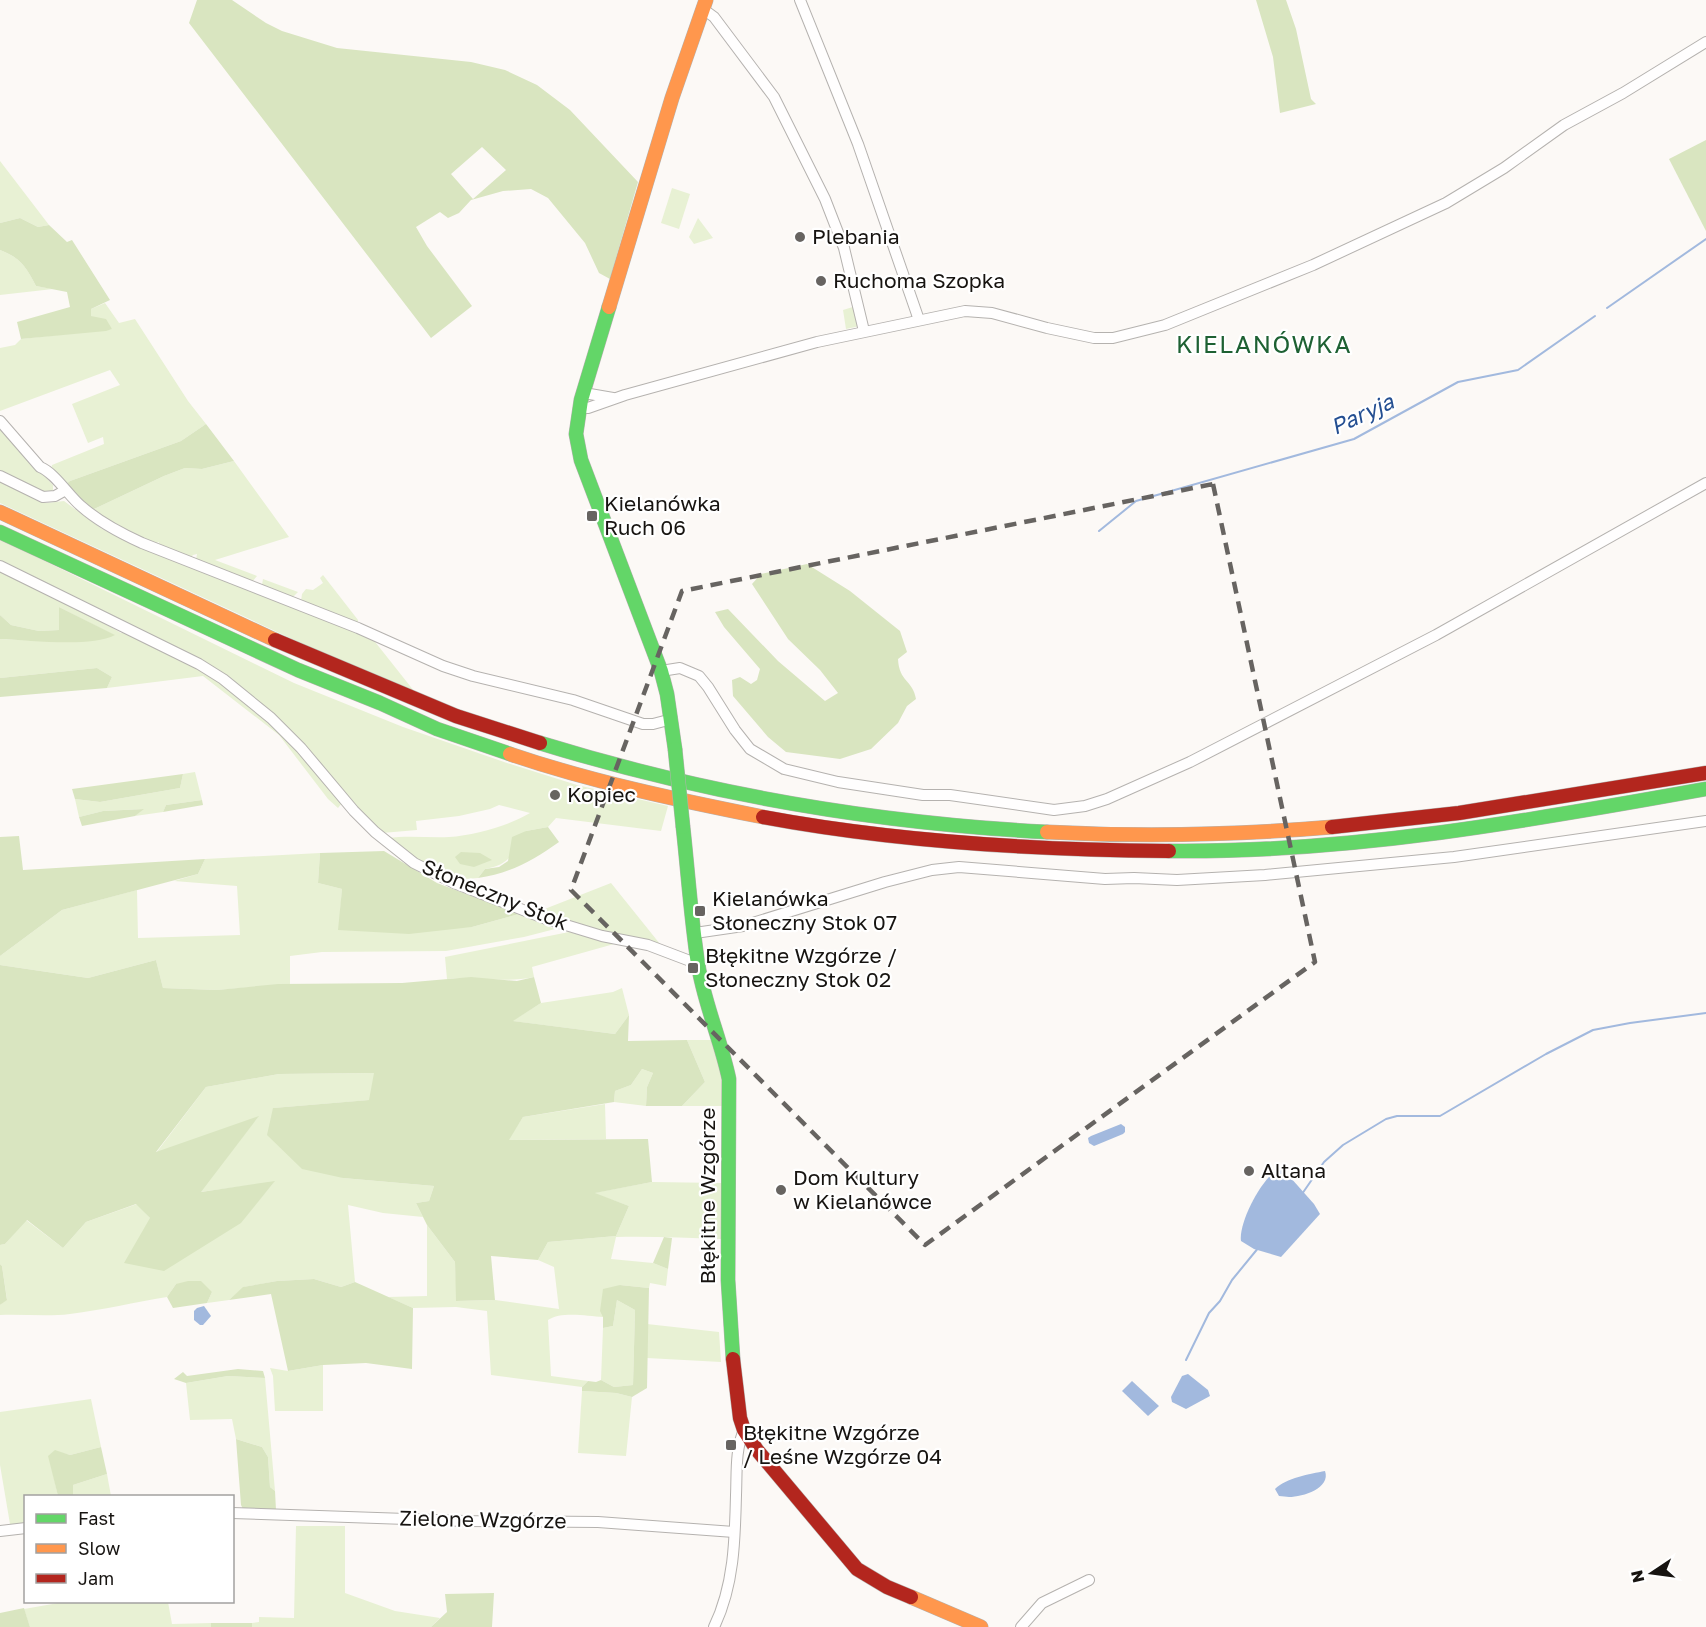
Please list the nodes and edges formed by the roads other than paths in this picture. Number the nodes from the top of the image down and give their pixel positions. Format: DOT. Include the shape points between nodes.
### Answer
graph roads {
  1 [pos="800,0"];
  2 [pos="704,4"];
  3 [pos="1706,42"];
  4 [pos="920,320"];
  5 [pos="864,331"];
  6 [pos="584,393"];
  7 [pos="614,398"];
  8 [pos="580,407"];
  9 [pos="0,421"];
  10 [pos="0,476"];
  11 [pos="1706,483"];
  12 [pos="64,491"];
  13 [pos="0,512"];
  14 [pos="0,532"];
  15 [pos="0,566"];
  16 [pos="661,671"];
  17 [pos="672,719"];
  18 [pos="1706,773"];
  19 [pos="1706,789"];
  20 [pos="1706,821"];
  21 [pos="695,933"];
  22 [pos="698,964"];
  23 [pos="744,1430"];
  24 [pos="234,1513"];
  25 [pos="24,1528"];
  26 [pos="0,1531"];
  27 [pos="734,1532"];
  28 [pos="1089,1580"];
  29 [pos="714,1627"];
  30 [pos="981,1627"];
  31 [pos="1021,1627"];
  1 -- 4 [label="street" via="858,144"];
  2 -- 5 [label="street" via="774,97 825,199 844,249"];
  2 -- 6 [label="main road, Błękitne Wzgórze"];
  3 -- 4 [label="street" via="1564,125 1497,173 1446,203 1296,272 1165,325 1103,339 992,313 964,311"];
  4 -- 5 [label="street"];
  5 -- 7 [label="street"];
  6 -- 7 [label="street"];
  6 -- 8 [label="main road, Błękitne Wzgórze"];
  7 -- 8 [label="street" via="588,408"];
  8 -- 16 [label="main road, Błękitne Wzgórze" via="576,434 581,460"];
  9 -- 12 [label="street"];
  10 -- 12 [label="street" via="44,497"];
  11 -- 16 [label="street" via="1436,635 1190,762 1107,799 1067,809 923,795 784,769 750,749 699,676 680,668"];
  12 -- 17 [label="street" via="98,519 142,543 358,628 443,666 573,700 643,724"];
  13 -- 18 [label="main road" via="161,590 466,720 624,768 823,809 960,827 1065,834 1231,834 1406,820"];
  14 -- 19 [label="main road" via="160,608 434,727 611,783 790,823 991,847 1216,852 1401,838"];
  15 -- 22 [label="street, Słoneczny Stok" via="223,678 286,732 368,825 414,863 546,919 648,945"];
  16 -- 17 [label="main road, Błękitne Wzgórze"];
  17 -- 21 [label="main road, Błękitne Wzgórze, bridge"];
  20 -- 21 [label="street" via="1436,859 1264,875 1105,879 959,867 885,882 743,926"];
  21 -- 22 [label="main road, Błękitne Wzgórze"];
  22 -- 23 [label="main road, Błękitne Wzgórze" via="729,1079 728,1280 734,1380"];
  23 -- 27 [label="street" via="738,1451"];
  23 -- 30 [label="main road, Błękitne Wzgórze" via="857,1569 890,1590"];
  24 -- 27 [label="street, Zielone Wzgórze" via="598,1522"];
  25 -- 26 [label="street"];
  27 -- 29 [label="street" via="728,1590"];
  28 -- 31 [label="street" via="1042,1603"];
}
